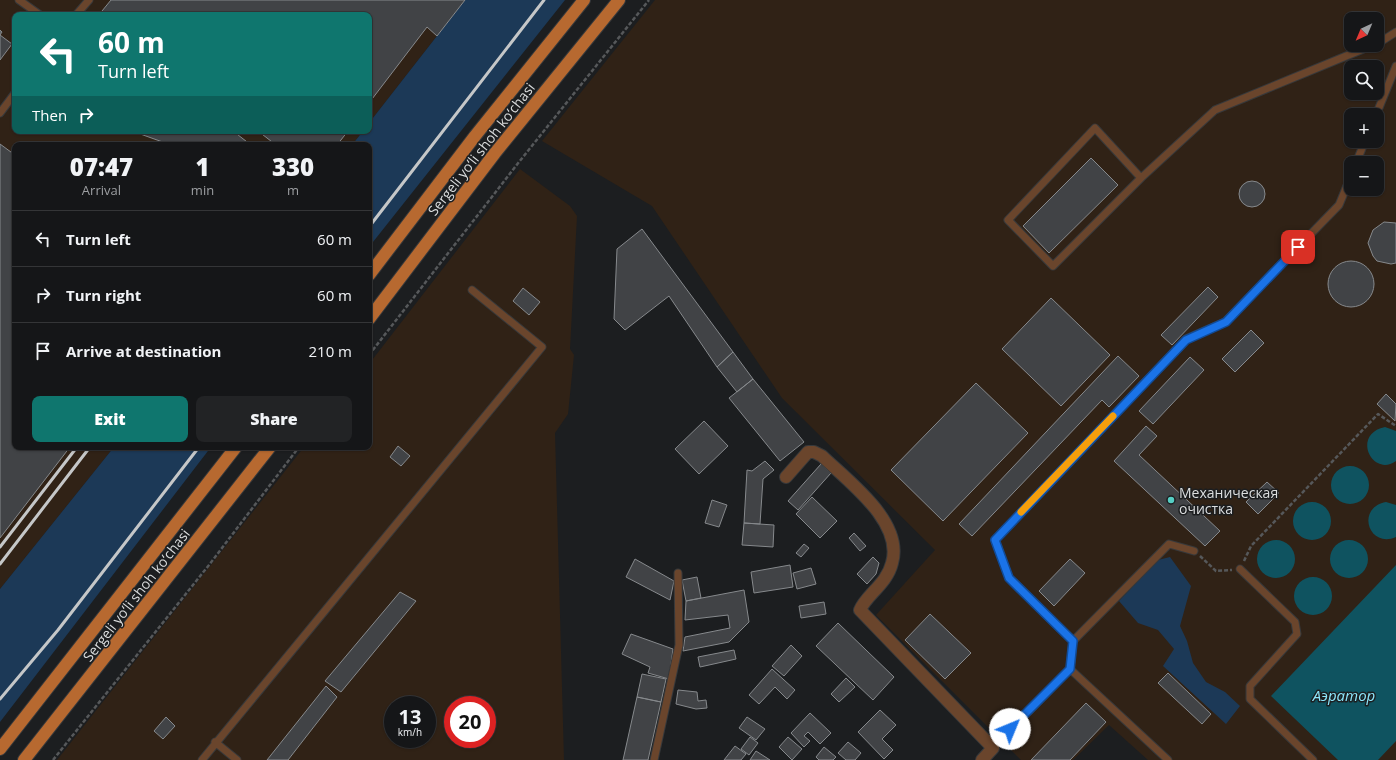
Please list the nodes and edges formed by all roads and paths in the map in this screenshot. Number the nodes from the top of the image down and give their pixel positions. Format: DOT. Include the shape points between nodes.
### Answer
graph roads {
  1 [pos="18,0"];
  2 [pos="89,0"];
  3 [pos="584,0"];
  4 [pos="619,0"];
  5 [pos="649,0"];
  6 [pos="36,12"];
  7 [pos="79,12"];
  8 [pos="1396,32"];
  9 [pos="1384,40"];
  10 [pos="1356,52"];
  11 [pos="1396,66"];
  12 [pos="12,97"];
  13 [pos="1379,108"];
  14 [pos="0,113"];
  15 [pos="1141,178"];
  16 [pos="1344,193"];
  17 [pos="372,271"];
  18 [pos="472,290"];
  19 [pos="372,315"];
  20 [pos="372,351"];
  21 [pos="1396,426"];
  22 [pos="234,450"];
  23 [pos="268,450"];
  24 [pos="297,450"];
  25 [pos="786,477"];
  26 [pos="1194,550"];
  27 [pos="1240,569"];
  28 [pos="678,573"];
  29 [pos="1073,641"];
  30 [pos="1070,669"];
  31 [pos="215,742"];
  32 [pos="993,748"];
  33 [pos="0,749"];
  34 [pos="24,760"];
  35 [pos="53,760"];
  36 [pos="202,760"];
  37 [pos="236,760"];
  38 [pos="654,760"];
  39 [pos="982,760"];
  40 [pos="1168,760"];
  41 [pos="1313,760"];
  1 -- 6 [label="lane"];
  2 -- 7 [label="lane"];
  3 -- 17 [label="main road, Sergeli yo‘li shoh ko‘chasi" via="475,136"];
  4 -- 19 [label="main road, Sergeli yo‘li shoh ko‘chasi" via="495,153"];
  5 -- 20 [label="path"];
  8 -- 9 [label="lane"];
  10 -- 15 [label="lane" via="1215,110"];
  11 -- 13 [label="lane"];
  12 -- 14 [label="lane"];
  15 -- 15 [label="lane" via="1095,128 1008,220 1053,266"];
  16 -- 29 [label="lane" via="1339,205 1226,322 1186,340 995,540 1009,578"];
  18 -- 31 [label="lane" via="542,347"];
  21 -- 27 [label="path" via="1378,414 1251,546"];
  22 -- 33 [label="main road, Sergeli yo‘li shoh ko‘chasi"];
  23 -- 34 [label="main road, Sergeli yo‘li shoh ko‘chasi"];
  24 -- 35 [label="path" via="209,565"];
  25 -- 32 [label="street" via="808,452 814,452 822,456 875,508 887,524 894,544 892,564 882,585 860,612"];
  26 -- 27 [label="path" via="1216,571"];
  26 -- 29 [label="lane" via="1169,544"];
  27 -- 41 [label="lane" via="1294,622 1297,634 1250,686 1250,699"];
  28 -- 38 [label="lane" via="679,645"];
  29 -- 30 [label="lane"];
  30 -- 32 [label="lane"];
  30 -- 40 [label="lane"];
  31 -- 36 [label="lane"];
  31 -- 37 [label="lane"];
  32 -- 39 [label="street"];
}
